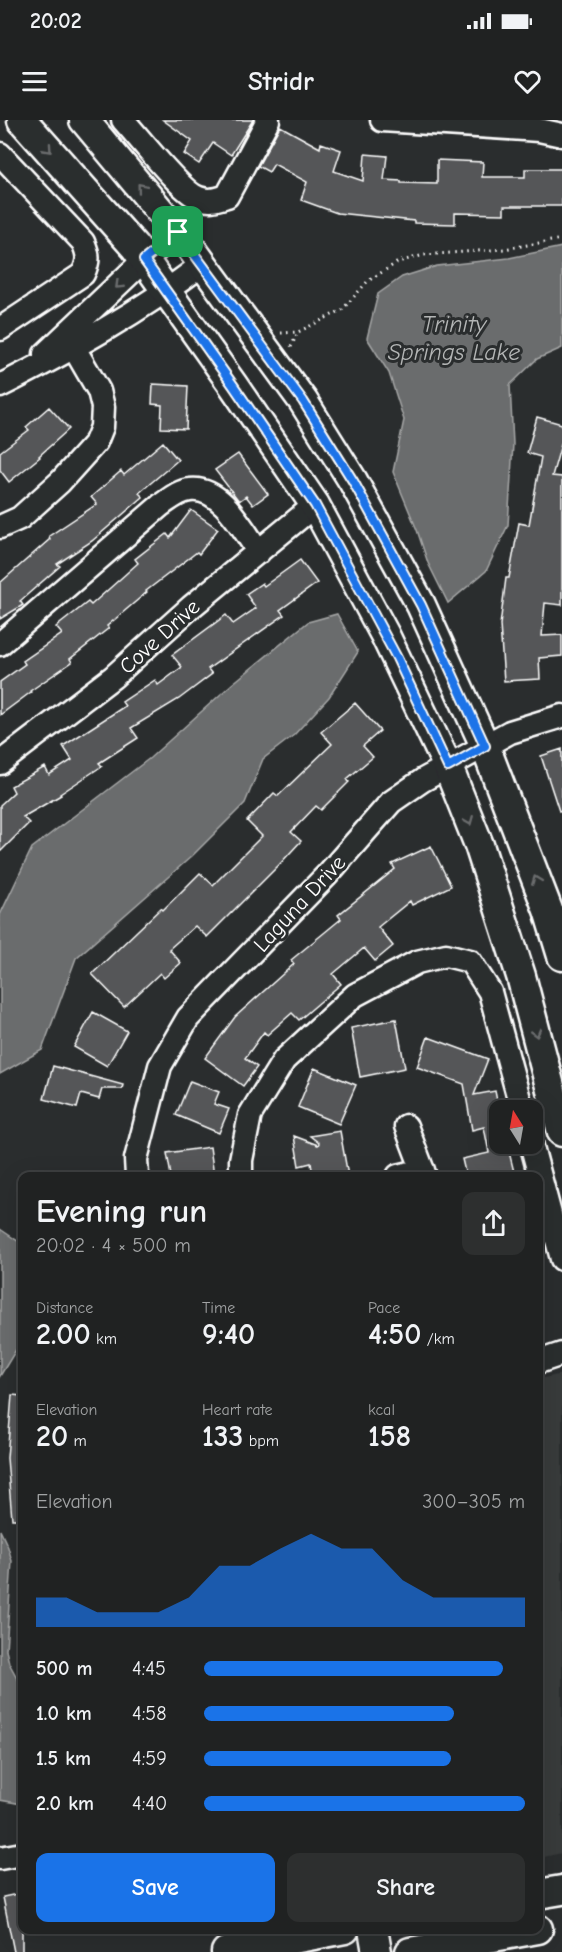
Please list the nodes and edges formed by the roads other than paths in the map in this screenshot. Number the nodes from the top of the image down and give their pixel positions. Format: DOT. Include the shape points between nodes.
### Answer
graph roads {
  1 [pos="22,120"];
  2 [pos="84,120"];
  3 [pos="123,120"];
  4 [pos="268,120"];
  5 [pos="382,120"];
  6 [pos="562,135"];
  7 [pos="0,154"];
  8 [pos="178,232"];
  9 [pos="144,260"];
  10 [pos="203,264"];
  11 [pos="166,292"];
  12 [pos="0,328"];
  13 [pos="74,348"];
  14 [pos="24,374"];
  15 [pos="0,386"];
  16 [pos="315,505"];
  17 [pos="0,527"];
  18 [pos="259,552"];
  19 [pos="0,644"];
  20 [pos="562,716"];
  21 [pos="485,746"];
  22 [pos="0,763"];
  23 [pos="448,767"];
  24 [pos="562,956"];
  25 [pos="519,1100"];
  26 [pos="560,1114"];
  27 [pos="406,1126"];
  28 [pos="533,1154"];
  29 [pos="137,1172"];
  30 [pos="241,1172"];
  31 [pos="424,1172"];
  32 [pos="537,1172"];
  33 [pos="543,1198"];
  34 [pos="562,1258"];
  35 [pos="562,1354"];
  36 [pos="543,1360"];
  37 [pos="18,1855"];
  38 [pos="0,1858"];
  39 [pos="562,1890"];
  40 [pos="543,1893"];
  41 [pos="562,1925"];
  42 [pos="543,1928"];
  43 [pos="319,1934"];
  44 [pos="374,1934"];
  45 [pos="510,1934"];
  46 [pos="226,1952"];
  47 [pos="377,1952"];
  48 [pos="410,1952"];
  1 -- 9 [label="main road, one-way"];
  8 -- 2 [label="main road, one-way"];
  3 -- 4 [label="street" via="196,198 213,201 226,195"];
  5 -- 6 [label="street" via="539,130"];
  7 -- 12 [label="street" via="83,242 89,262 83,274"];
  8 -- 9 [label="street"];
  8 -- 10 [label="main road"];
  9 -- 11 [label="main road"];
  9 -- 14 [label="street, one-way"];
  10 -- 11 [label="street"];
  10 -- 21 [label="main road" via="303,401 353,481 421,605"];
  11 -- 13 [label="street"];
  11 -- 16 [label="main road"];
  13 -- 14 [label="street"];
  13 -- 17 [label="street" via="99,391 103,407 96,442 20,519"];
  14 -- 15 [label="street"];
  16 -- 18 [label="street, Cove Drive"];
  16 -- 23 [label="main road" via="397,658"];
  18 -- 19 [label="street" via="213,494 200,490 179,493"];
  18 -- 22 [label="street, Cove Drive" via="191,606 113,677"];
  20 -- 21 [label="street, Laguna Drive" via="510,732"];
  21 -- 23 [label="street, Laguna Drive"];
  24 -- 21 [label="main road, one-way"];
  23 -- 26 [label="main road, one-way" via="479,845"];
  23 -- 29 [label="street, Laguna Drive" via="391,802 327,875 188,1018 160,1066 135,1159"];
  25 -- 30 [label="street" via="490,992 470,961 446,955 417,963 355,995 284,1060 250,1115"];
  27 -- 31 [label="street"];
  28 -- 32 [label="street"];
  33 -- 34 [label="street"];
  35 -- 36 [label="street"];
  37 -- 38 [label="street"];
  39 -- 40 [label="main road"];
  41 -- 42 [label="main road"];
  43 -- 46 [label="main road"];
  44 -- 47 [label="main road"];
  45 -- 48 [label="main road"];
}
